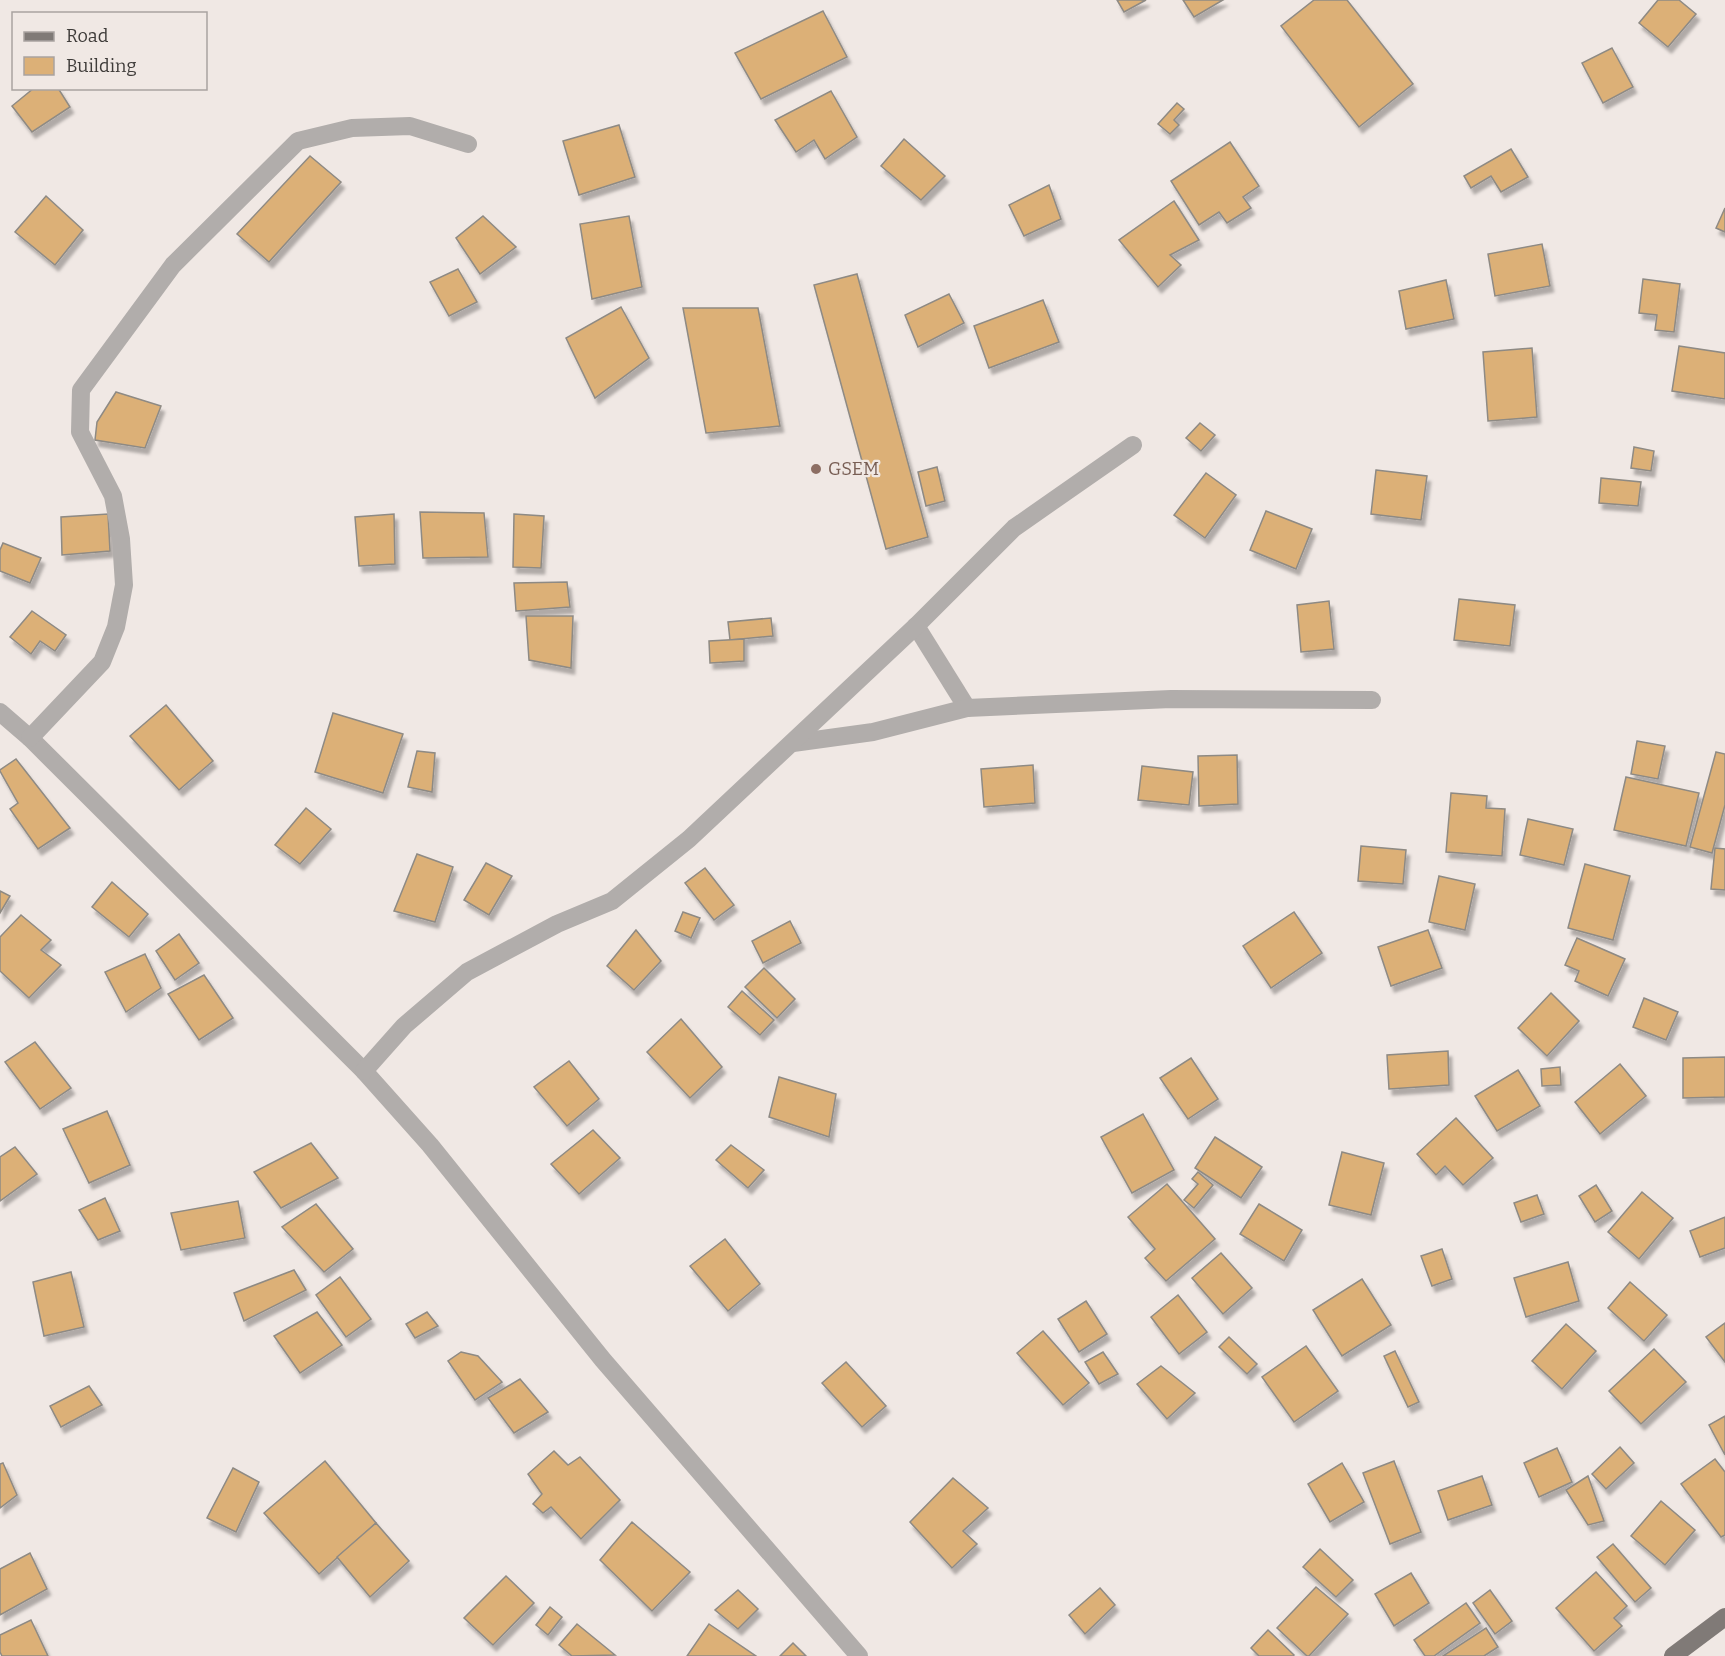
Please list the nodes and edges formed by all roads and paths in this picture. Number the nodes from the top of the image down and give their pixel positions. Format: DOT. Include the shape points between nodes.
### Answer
graph roads {
  1 [pos="468,144"];
  2 [pos="1133,445"];
  3 [pos="916,626"];
  4 [pos="1372,700"];
  5 [pos="968,708"];
  6 [pos="0,712"];
  7 [pos="30,738"];
  8 [pos="793,743"];
  9 [pos="364,1071"];
  10 [pos="1725,1617"];
  11 [pos="859,1656"];
  12 [pos="1673,1656"];
  1 -- 7 [label="street" via="410,126 352,128 298,141 173,265 88,380 81,390 80,432 113,496 124,585 116,627 102,662"];
  2 -- 3 [label="street" via="1014,528"];
  3 -- 5 [label="street"];
  3 -- 8 [label="street"];
  4 -- 5 [label="street" via="1171,699"];
  5 -- 8 [label="street" via="873,732"];
  6 -- 7 [label="street"];
  7 -- 9 [label="street"];
  8 -- 9 [label="street" via="689,839 612,901 557,924 467,972 404,1026"];
  9 -- 11 [label="street" via="430,1145 603,1360"];
  10 -- 12 [label="main road"];
}
